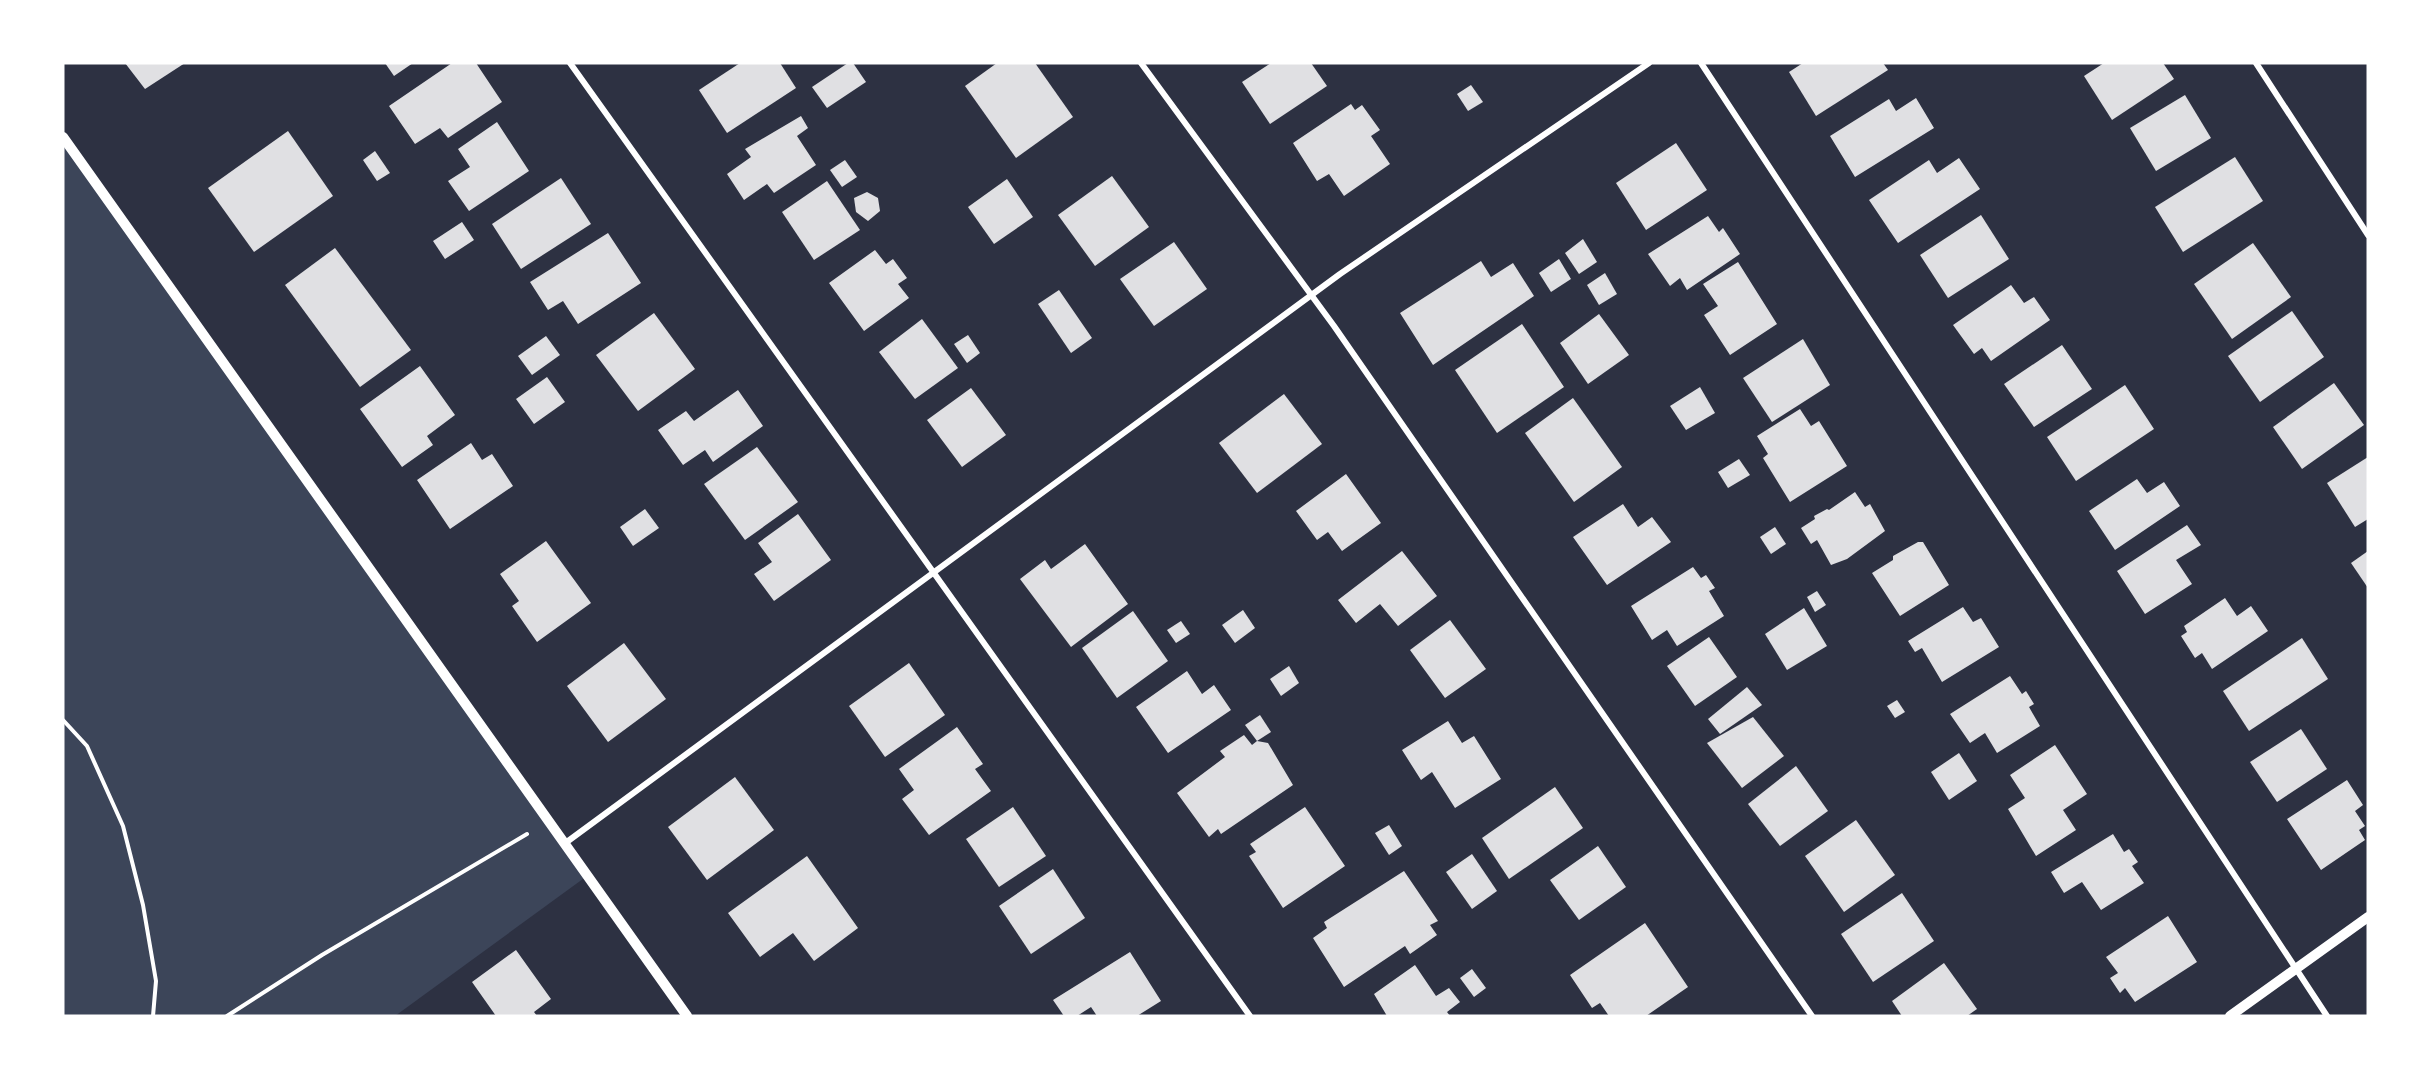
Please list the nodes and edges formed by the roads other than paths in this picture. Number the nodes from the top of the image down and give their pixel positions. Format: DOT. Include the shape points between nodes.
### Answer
graph roads {
  1 [pos="570,63"];
  2 [pos="1141,63"];
  3 [pos="1649,63"];
  4 [pos="1701,63"];
  5 [pos="2256,63"];
  6 [pos="63,137"];
  7 [pos="2368,235"];
  8 [pos="1311,297"];
  9 [pos="933,573"];
  10 [pos="563,844"];
  11 [pos="2368,917"];
  12 [pos="2297,969"];
  13 [pos="687,1016"];
  14 [pos="1250,1016"];
  15 [pos="1812,1016"];
  16 [pos="2230,1016"];
  17 [pos="2327,1016"];
  1 -- 9 [label="street"];
  2 -- 8 [label="street"];
  3 -- 8 [label="street"];
  4 -- 12 [label="street"];
  5 -- 7 [label="street"];
  6 -- 10 [label="street"];
  8 -- 9 [label="street"];
  8 -- 15 [label="street"];
  9 -- 10 [label="street"];
  9 -- 14 [label="street"];
  10 -- 13 [label="street"];
  11 -- 12 [label="street"];
  12 -- 16 [label="street"];
  12 -- 17 [label="street"];
}
